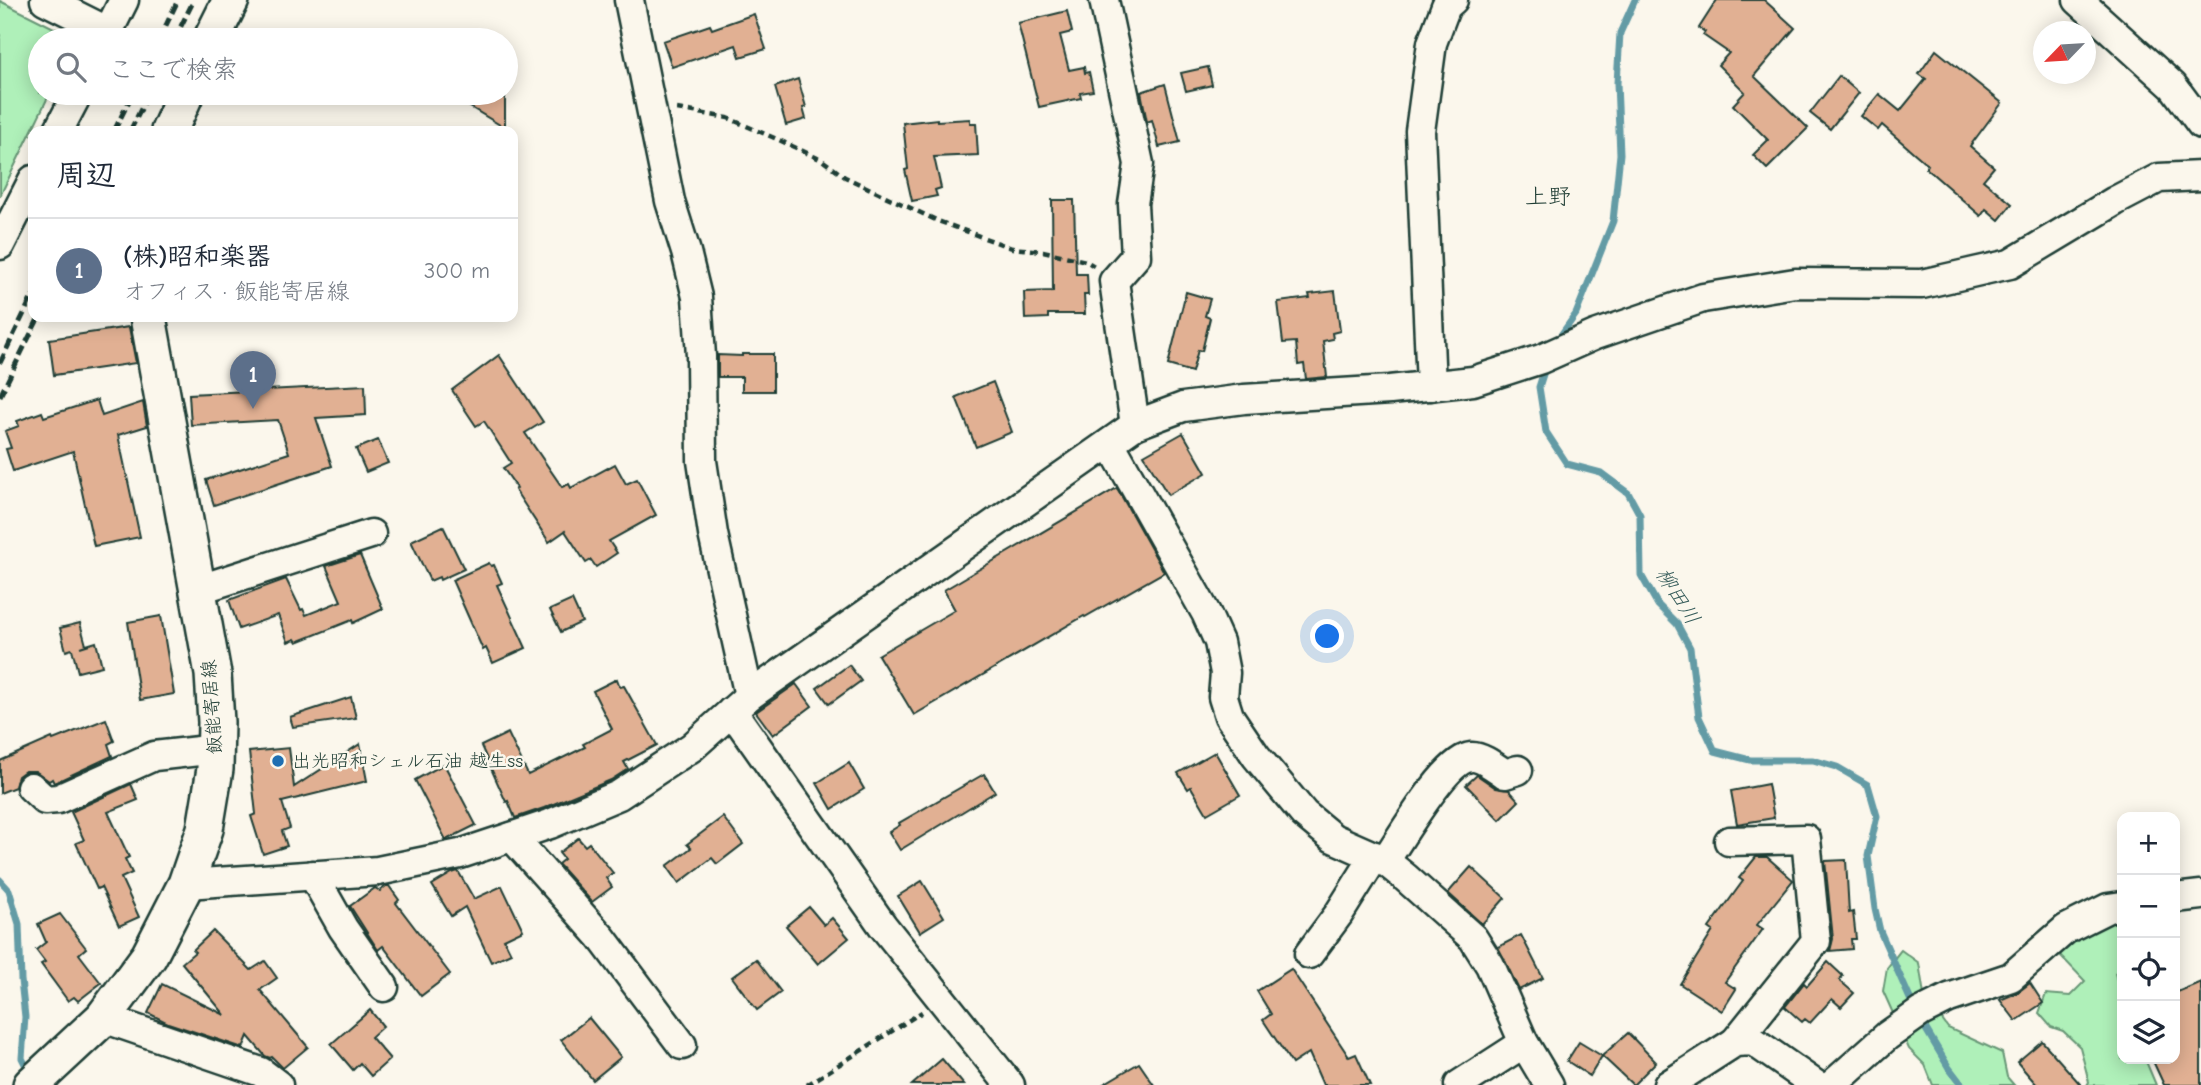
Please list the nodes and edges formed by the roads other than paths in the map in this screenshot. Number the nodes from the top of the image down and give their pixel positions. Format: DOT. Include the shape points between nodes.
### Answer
graph roads {
  1 [pos="46,0"];
  2 [pos="124,0"];
  3 [pos="230,0"];
  4 [pos="629,0"];
  5 [pos="1104,0"];
  6 [pos="1452,0"];
  7 [pos="2078,0"];
  8 [pos="93,28"];
  9 [pos="110,28"];
  10 [pos="217,28"];
  11 [pos="72,105"];
  12 [pos="181,105"];
  13 [pos="2201,124"];
  14 [pos="61,126"];
  15 [pos="171,126"];
  16 [pos="2201,176"];
  17 [pos="28,190"];
  18 [pos="0,245"];
  19 [pos="149,322"];
  20 [pos="1431,386"];
  21 [pos="1135,425"];
  22 [pos="1110,443"];
  23 [pos="371,534"];
  24 [pos="197,590"];
  25 [pos="741,703"];
  26 [pos="217,749"];
  27 [pos="1518,770"];
  28 [pos="31,787"];
  29 [pos="512,837"];
  30 [pos="1730,841"];
  31 [pos="1380,859"];
  32 [pos="313,875"];
  33 [pos="186,884"];
  34 [pos="2201,895"];
  35 [pos="2180,897"];
  36 [pos="2117,907"];
  37 [pos="1309,954"];
  38 [pos="384,987"];
  39 [pos="103,1018"];
  40 [pos="1735,1042"];
  41 [pos="1524,1043"];
  42 [pos="682,1045"];
  43 [pos="36,1080"];
  44 [pos="1004,1083"];
  45 [pos="278,1085"];
  46 [pos="1459,1085"];
  47 [pos="1549,1085"];
  48 [pos="1668,1085"];
  49 [pos="1816,1085"];
  50 [pos="1832,1085"];
  1 -- 8 [label="street"];
  2 -- 9 [label="street"];
  3 -- 10 [label="main road"];
  4 -- 25 [label="street" via="670,201 697,297 702,461"];
  5 -- 21 [label="street" via="1139,164 1133,204 1136,256 1114,281"];
  6 -- 20 [label="street" via="1432,43 1420,131"];
  7 -- 13 [label="street" via="2174,86"];
  11 -- 14 [label="street"];
  12 -- 15 [label="main road"];
  16 -- 20 [label="street" via="2159,178 2010,264 1922,284 1795,284 1703,298 1530,363 1473,381"];
  17 -- 18 [label="street"];
  19 -- 24 [label="main road, 飯能寄居線"];
  20 -- 21 [label="street" via="1183,407"];
  21 -- 22 [label="street"];
  22 -- 25 [label="street"];
  22 -- 31 [label="street" via="1211,623 1219,642 1229,716 1304,814 1333,838"];
  23 -- 24 [label="street"];
  24 -- 26 [label="main road, 飯能寄居線" via="213,674"];
  25 -- 29 [label="street" via="692,747 619,795"];
  25 -- 44 [label="street" via="883,926"];
  26 -- 28 [label="street" via="154,756 58,799 45,800"];
  26 -- 33 [label="main road, 飯能寄居線" via="205,829"];
  27 -- 31 [label="street" via="1505,774 1473,756 1459,760"];
  29 -- 32 [label="street" via="460,855 378,870"];
  29 -- 42 [label="street" via="601,937"];
  30 -- 40 [label="street" via="1806,839 1816,940"];
  31 -- 37 [label="street"];
  31 -- 41 [label="street" via="1473,938"];
  32 -- 33 [label="street"];
  32 -- 38 [label="street"];
  33 -- 39 [label="main road, 飯能寄居線" via="149,956"];
  34 -- 35 [label="street"];
  36 -- 50 [label="street" via="2066,929 2011,977 1921,1012"];
  39 -- 43 [label="main road, 飯能寄居線"];
  39 -- 45 [label="street" via="261,1072"];
  40 -- 48 [label="street"];
  40 -- 49 [label="street" via="1753,1041"];
  41 -- 46 [label="street"];
  41 -- 47 [label="street"];
}
